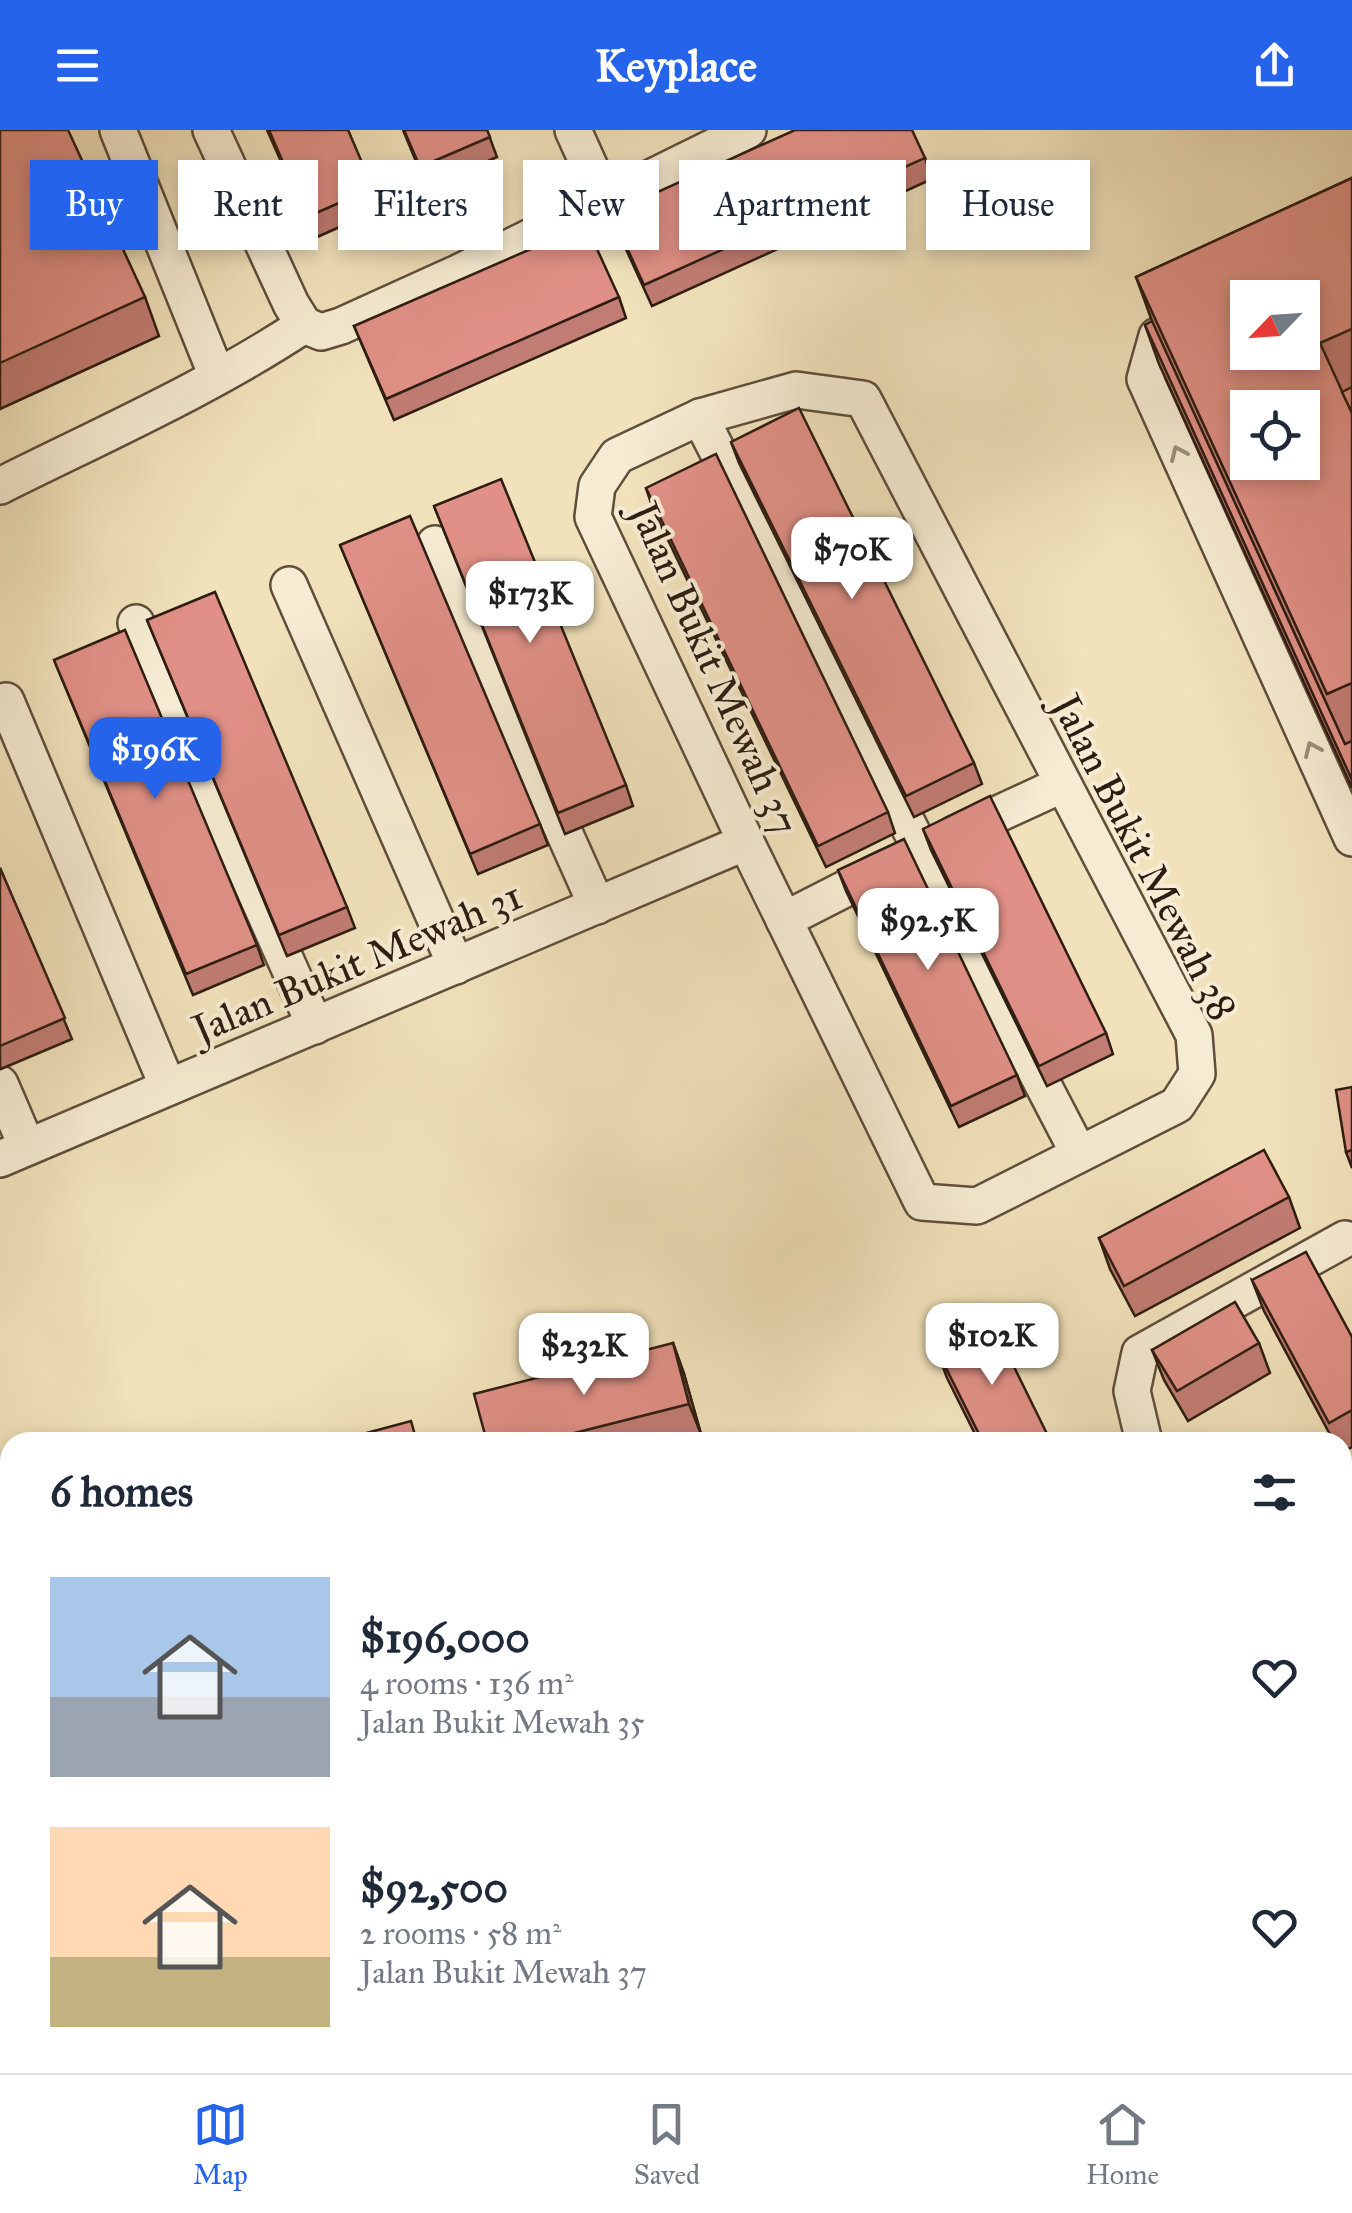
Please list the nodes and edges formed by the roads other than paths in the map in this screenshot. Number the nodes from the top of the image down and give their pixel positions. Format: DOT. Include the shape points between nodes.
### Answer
graph roads {
  1 [pos="118,130"];
  2 [pos="211,130"];
  3 [pos="573,130"];
  4 [pos="748,130"];
  5 [pos="586,160"];
  6 [pos="659,174"];
  7 [pos="523,241"];
  8 [pos="1210,312"];
  9 [pos="304,325"];
  10 [pos="217,376"];
  11 [pos="863,399"];
  12 [pos="700,418"];
  13 [pos="0,486"];
  14 [pos="436,544"];
  15 [pos="289,585"];
  16 [pos="136,623"];
  17 [pos="6,701"];
  18 [pos="1063,784"];
  19 [pos="1352,838"];
  20 [pos="746,842"];
  21 [pos="920,850"];
  22 [pos="598,906"];
  23 [pos="784,920"];
  24 [pos="456,966"];
  25 [pos="315,1026"];
  26 [pos="0,1084"];
  27 [pos="168,1087"];
  28 [pos="14,1153"];
  29 [pos="1079,1154"];
  30 [pos="922,1202"];
  31 [pos="1345,1238"];
  32 [pos="1142,1432"];
  1 -- 10 [label="street"];
  2 -- 9 [label="street"];
  3 -- 5 [label="street"];
  4 -- 6 [label="street"];
  7 -- 9 [label="street" via="341,326 321,332"];
  19 -- 8 [label="street, one-way" via="1145,380 1157,336"];
  9 -- 10 [label="street"];
  10 -- 13 [label="street"];
  11 -- 12 [label="street, Jalan Bukit Mewah 37" via="796,390"];
  11 -- 18 [label="street, Jalan Bukit Mewah 38"];
  12 -- 20 [label="street, Jalan Bukit Mewah 37" via="617,456 597,486 594,518"];
  12 -- 21 [label="street"];
  14 -- 22 [label="street"];
  15 -- 24 [label="street"];
  16 -- 25 [label="street"];
  17 -- 27 [label="street"];
  18 -- 21 [label="street"];
  18 -- 29 [label="street, Jalan Bukit Mewah 38" via="1194,1035 1198,1074 1177,1104"];
  20 -- 22 [label="street, Jalan Bukit Mewah 31"];
  20 -- 23 [label="street, Jalan Bukit Mewah 37"];
  21 -- 23 [label="street"];
  21 -- 29 [label="street"];
  22 -- 24 [label="street, Jalan Bukit Mewah 31"];
  23 -- 30 [label="street, Jalan Bukit Mewah 37"];
  24 -- 25 [label="street, Jalan Bukit Mewah 31"];
  25 -- 27 [label="street, Jalan Bukit Mewah 31"];
  26 -- 28 [label="street"];
  27 -- 28 [label="street, Jalan Bukit Mewah 31"];
  29 -- 30 [label="street, Jalan Bukit Mewah 38" via="977,1206"];
  31 -- 32 [label="street" via="1140,1353 1132,1391"];
}
